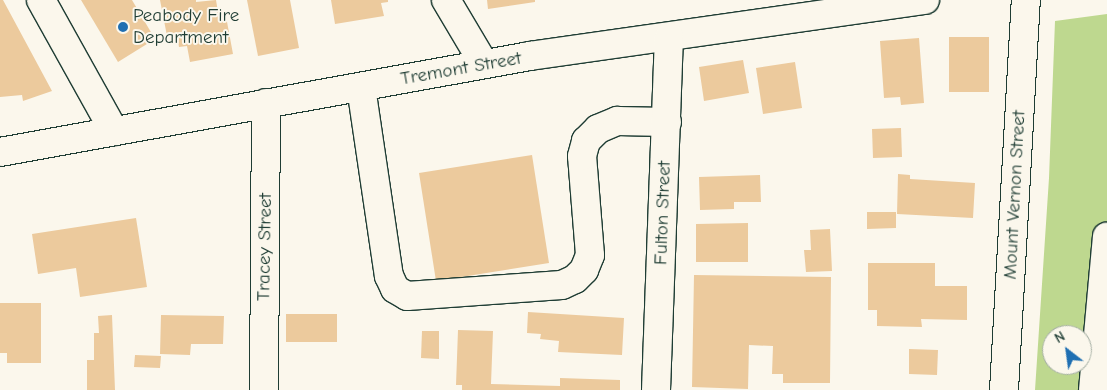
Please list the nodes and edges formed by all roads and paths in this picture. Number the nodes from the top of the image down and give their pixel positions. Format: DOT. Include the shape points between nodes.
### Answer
graph roads {
  1 [pos="41,0"];
  2 [pos="446,0"];
  3 [pos="924,0"];
  4 [pos="1026,0"];
  5 [pos="668,36"];
  6 [pos="484,64"];
  7 [pos="361,87"];
  8 [pos="266,103"];
  9 [pos="667,122"];
  10 [pos="114,131"];
  11 [pos="0,152"];
  12 [pos="1107,237"];
  13 [pos="264,390"];
  14 [pos="656,390"];
  15 [pos="1004,390"];
  16 [pos="1092,390"];
  1 -- 10 [label="street"];
  2 -- 6 [label="street"];
  3 -- 5 [label="street, Tremont Street"];
  4 -- 15 [label="street, Mount Vernon Street"];
  5 -- 6 [label="street, Tremont Street"];
  5 -- 9 [label="street, Fulton Street"];
  6 -- 7 [label="street, Tremont Street"];
  7 -- 8 [label="street, Tremont Street"];
  7 -- 9 [label="street" via="389,276 395,289 407,296 562,285 575,279 584,270 590,255 582,156 586,142 598,129 617,121"];
  8 -- 10 [label="street, Tremont Street"];
  8 -- 13 [label="street, Tracey Street"];
  9 -- 14 [label="street, Fulton Street"];
  10 -- 11 [label="street, Tremont Street"];
  12 -- 16 [label="street"];
}
